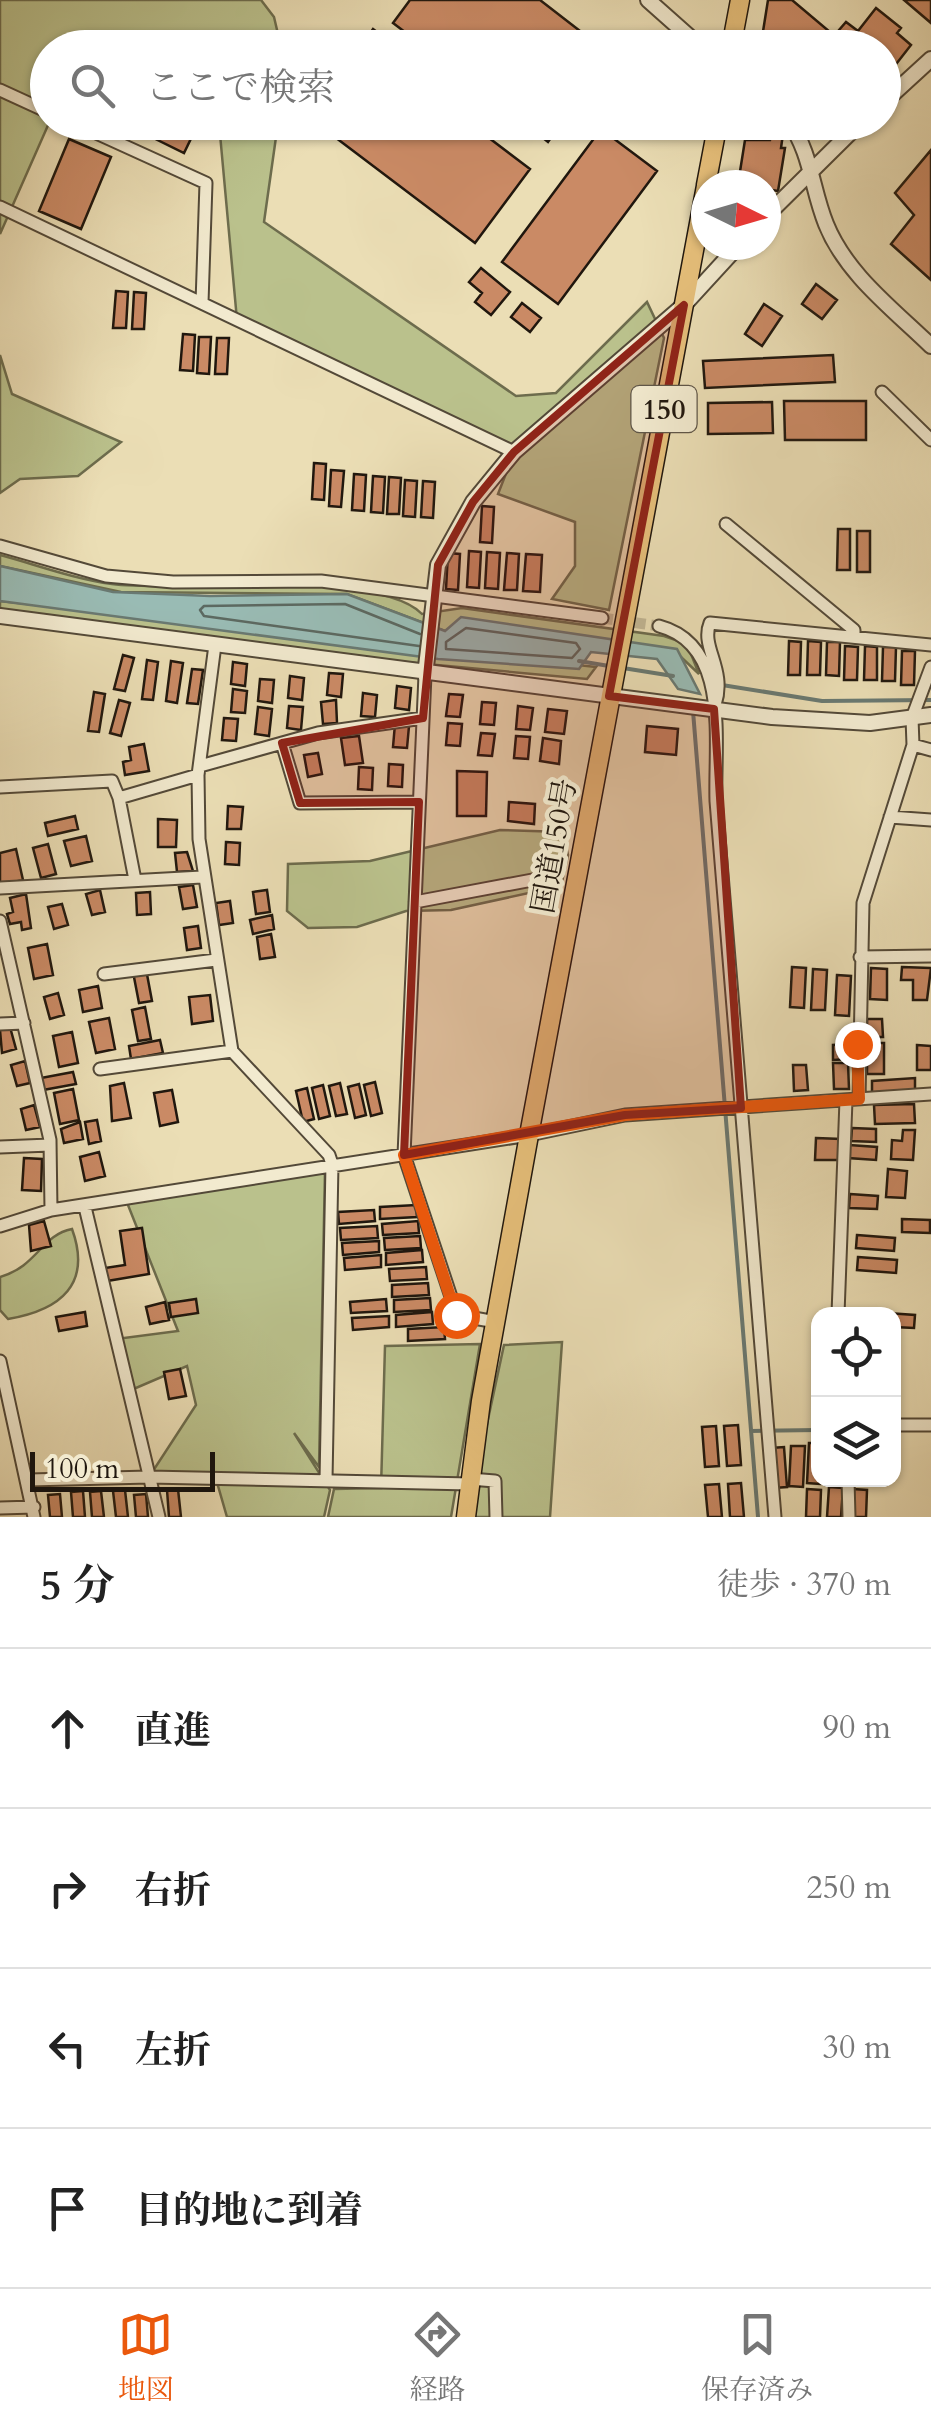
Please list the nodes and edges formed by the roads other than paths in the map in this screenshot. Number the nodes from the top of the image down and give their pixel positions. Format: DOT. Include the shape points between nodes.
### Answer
graph roads {
  1 [pos="648,0"];
  2 [pos="740,0"];
  3 [pos="682,30"];
  4 [pos="734,30"];
  5 [pos="931,59"];
  6 [pos="901,86"];
  7 [pos="0,90"];
  8 [pos="30,104"];
  9 [pos="112,140"];
  10 [pos="715,140"];
  11 [pos="800,140"];
  12 [pos="840,140"];
  13 [pos="810,168"];
  14 [pos="709,170"];
  15 [pos="781,200"];
  16 [pos="0,207"];
  17 [pos="692,260"];
  18 [pos="726,260"];
  19 [pos="202,303"];
  20 [pos="684,305"];
  21 [pos="931,346"];
  22 [pos="882,392"];
  23 [pos="931,440"];
  24 [pos="514,452"];
  25 [pos="726,524"];
  26 [pos="0,546"];
  27 [pos="432,594"];
  28 [pos="0,616"];
  29 [pos="602,618"];
  30 [pos="659,626"];
  31 [pos="854,636"];
  32 [pos="931,644"];
  33 [pos="215,646"];
  34 [pos="931,668"];
  35 [pos="426,670"];
  36 [pos="610,692"];
  37 [pos="711,709"];
  38 [pos="931,715"];
  39 [pos="423,718"];
  40 [pos="912,718"];
  41 [pos="282,743"];
  42 [pos="912,745"];
  43 [pos="931,750"];
  44 [pos="199,770"];
  45 [pos="0,786"];
  46 [pos="119,798"];
  47 [pos="419,802"];
  48 [pos="890,818"];
  49 [pos="931,820"];
  50 [pos="202,877"];
  51 [pos="543,878"];
  52 [pos="135,880"];
  53 [pos="0,888"];
  54 [pos="414,902"];
  55 [pos="0,921"];
  56 [pos="931,956"];
  57 [pos="860,958"];
  58 [pos="216,960"];
  59 [pos="104,974"];
  60 [pos="24,1023"];
  61 [pos="0,1024"];
  62 [pos="232,1052"];
  63 [pos="100,1069"];
  64 [pos="931,1094"];
  65 [pos="852,1100"];
  66 [pos="741,1108"];
  67 [pos="529,1135"];
  68 [pos="50,1145"];
  69 [pos="0,1147"];
  70 [pos="404,1155"];
  71 [pos="332,1164"];
  72 [pos="85,1207"];
  73 [pos="51,1210"];
  74 [pos="0,1226"];
  75 [pos="838,1307"];
  76 [pos="496,1322"];
  77 [pos="0,1361"];
  78 [pos="901,1425"];
  79 [pos="931,1425"];
  80 [pos="150,1477"];
  81 [pos="29,1480"];
  82 [pos="326,1480"];
  83 [pos="470,1481"];
  84 [pos="848,1487"];
  85 [pos="0,1508"];
  86 [pos="34,1512"];
  87 [pos="159,1517"];
  88 [pos="466,1517"];
  89 [pos="496,1517"];
  90 [pos="775,1517"];
  91 [pos="849,1517"];
  1 -- 3 [label="street"];
  2 -- 4 [label="highway"];
  5 -- 6 [label="street"];
  7 -- 8 [label="street"];
  9 -- 19 [label="street" via="206,183"];
  10 -- 14 [label="highway, 国道150号 / 150"];
  11 -- 13 [label="street"];
  12 -- 13 [label="street"];
  13 -- 15 [label="street"];
  13 -- 21 [label="street" via="839,252"];
  16 -- 19 [label="street"];
  17 -- 20 [label="highway, 国道150号 / 150"];
  18 -- 20 [label="street"];
  19 -- 24 [label="street"];
  20 -- 24 [label="street"];
  20 -- 36 [label="highway, 国道150号 / 150"];
  22 -- 23 [label="street"];
  24 -- 27 [label="street" via="456,528"];
  25 -- 31 [label="street"];
  26 -- 27 [label="street" via="106,576 322,581"];
  27 -- 29 [label="street"];
  27 -- 35 [label="street"];
  28 -- 33 [label="street"];
  30 -- 37 [label="street" via="700,649"];
  31 -- 32 [label="street"];
  31 -- 37 [label="street" via="710,623 707,634 721,679"];
  33 -- 35 [label="street"];
  33 -- 44 [label="street"];
  34 -- 40 [label="street"];
  35 -- 36 [label="street"];
  35 -- 39 [label="street"];
  36 -- 37 [label="street"];
  36 -- 67 [label="highway, 国道150号 / 150"];
  37 -- 40 [label="street" via="830,722"];
  37 -- 66 [label="street"];
  38 -- 40 [label="street"];
  39 -- 41 [label="street" via="369,722"];
  39 -- 47 [label="street"];
  40 -- 42 [label="street"];
  41 -- 44 [label="street"];
  41 -- 47 [label="street" via="300,804"];
  42 -- 43 [label="street"];
  42 -- 48 [label="street"];
  44 -- 46 [label="street"];
  44 -- 50 [label="street"];
  45 -- 46 [label="street" via="112,781"];
  46 -- 52 [label="street"];
  47 -- 54 [label="street"];
  48 -- 49 [label="street"];
  48 -- 57 [label="street" via="862,903"];
  50 -- 52 [label="street"];
  50 -- 58 [label="street"];
  51 -- 54 [label="street"];
  52 -- 53 [label="street"];
  54 -- 70 [label="street"];
  55 -- 60 [label="street"];
  56 -- 57 [label="street"];
  57 -- 65 [label="street"];
  58 -- 59 [label="street"];
  58 -- 62 [label="street"];
  60 -- 61 [label="street"];
  60 -- 68 [label="street"];
  62 -- 63 [label="street"];
  62 -- 71 [label="street"];
  64 -- 65 [label="street"];
  65 -- 66 [label="street"];
  65 -- 75 [label="street"];
  66 -- 67 [label="street" via="625,1115"];
  66 -- 90 [label="street"];
  67 -- 70 [label="street"];
  67 -- 76 [label="highway, 国道150号 / 150"];
  68 -- 69 [label="street"];
  68 -- 73 [label="street"];
  70 -- 71 [label="street"];
  70 -- 76 [label="street" via="456,1315"];
  71 -- 72 [label="street"];
  71 -- 82 [label="street"];
  72 -- 73 [label="street"];
  72 -- 80 [label="street"];
  73 -- 74 [label="street"];
  76 -- 83 [label="highway, 国道150号 / 150"];
  77 -- 81 [label="street"];
  78 -- 79 [label="street"];
  80 -- 81 [label="street"];
  80 -- 82 [label="street"];
  80 -- 87 [label="street"];
  81 -- 86 [label="street"];
  82 -- 83 [label="street"];
  83 -- 88 [label="highway, 国道150号 / 150"];
  83 -- 89 [label="street" via="494,1481"];
  84 -- 91 [label="street"];
  85 -- 86 [label="street"];
}
